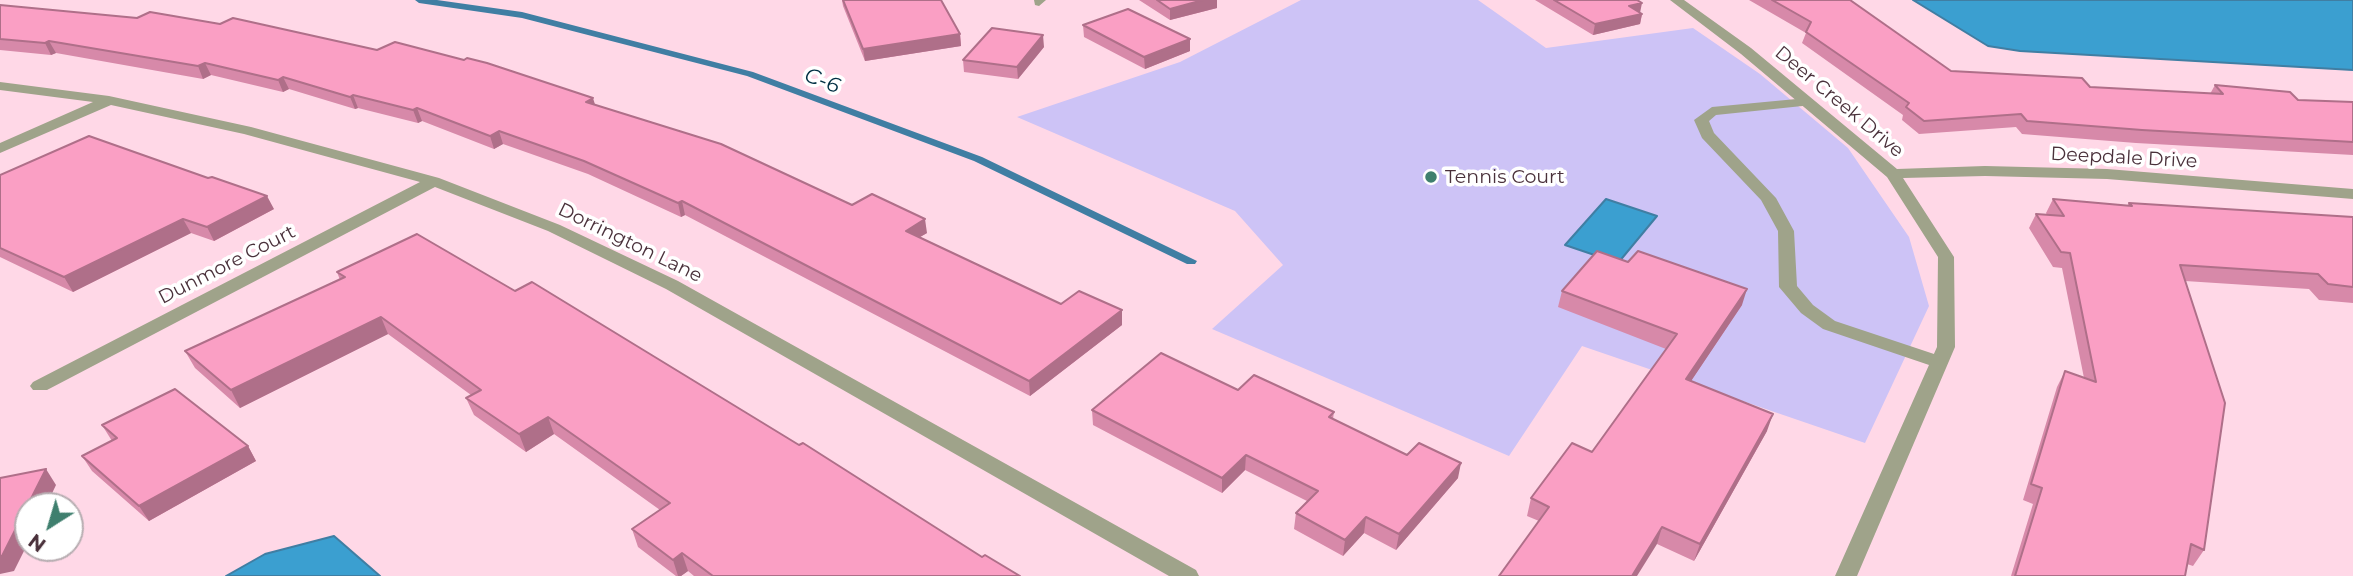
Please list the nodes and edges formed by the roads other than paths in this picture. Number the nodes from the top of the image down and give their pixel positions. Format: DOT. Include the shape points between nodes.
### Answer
graph roads {
  1 [pos="1676,0"];
  2 [pos="0,86"];
  3 [pos="109,100"];
  4 [pos="1807,102"];
  5 [pos="0,149"];
  6 [pos="1893,174"];
  7 [pos="434,181"];
  8 [pos="2353,194"];
  9 [pos="1939,362"];
  10 [pos="40,386"];
  11 [pos="1188,576"];
  12 [pos="1846,576"];
  1 -- 4 [label="street, Deer Creek Drive"];
  2 -- 3 [label="street, Dorrington Lane"];
  3 -- 5 [label="street"];
  3 -- 7 [label="street, Dorrington Lane" via="246,130"];
  4 -- 6 [label="street, Deer Creek Drive"];
  4 -- 9 [label="street" via="1712,111 1701,120 1707,135 1768,198 1786,231 1788,287 1807,309 1829,325"];
  6 -- 8 [label="street, Deepdale Drive" via="2107,174"];
  6 -- 9 [label="street, Deer Creek Drive" via="1946,257 1946,347"];
  7 -- 10 [label="street, Dunmore Court"];
  7 -- 11 [label="street, Dorrington Lane" via="554,228 672,285"];
  9 -- 12 [label="street, Deer Creek Drive"];
}
